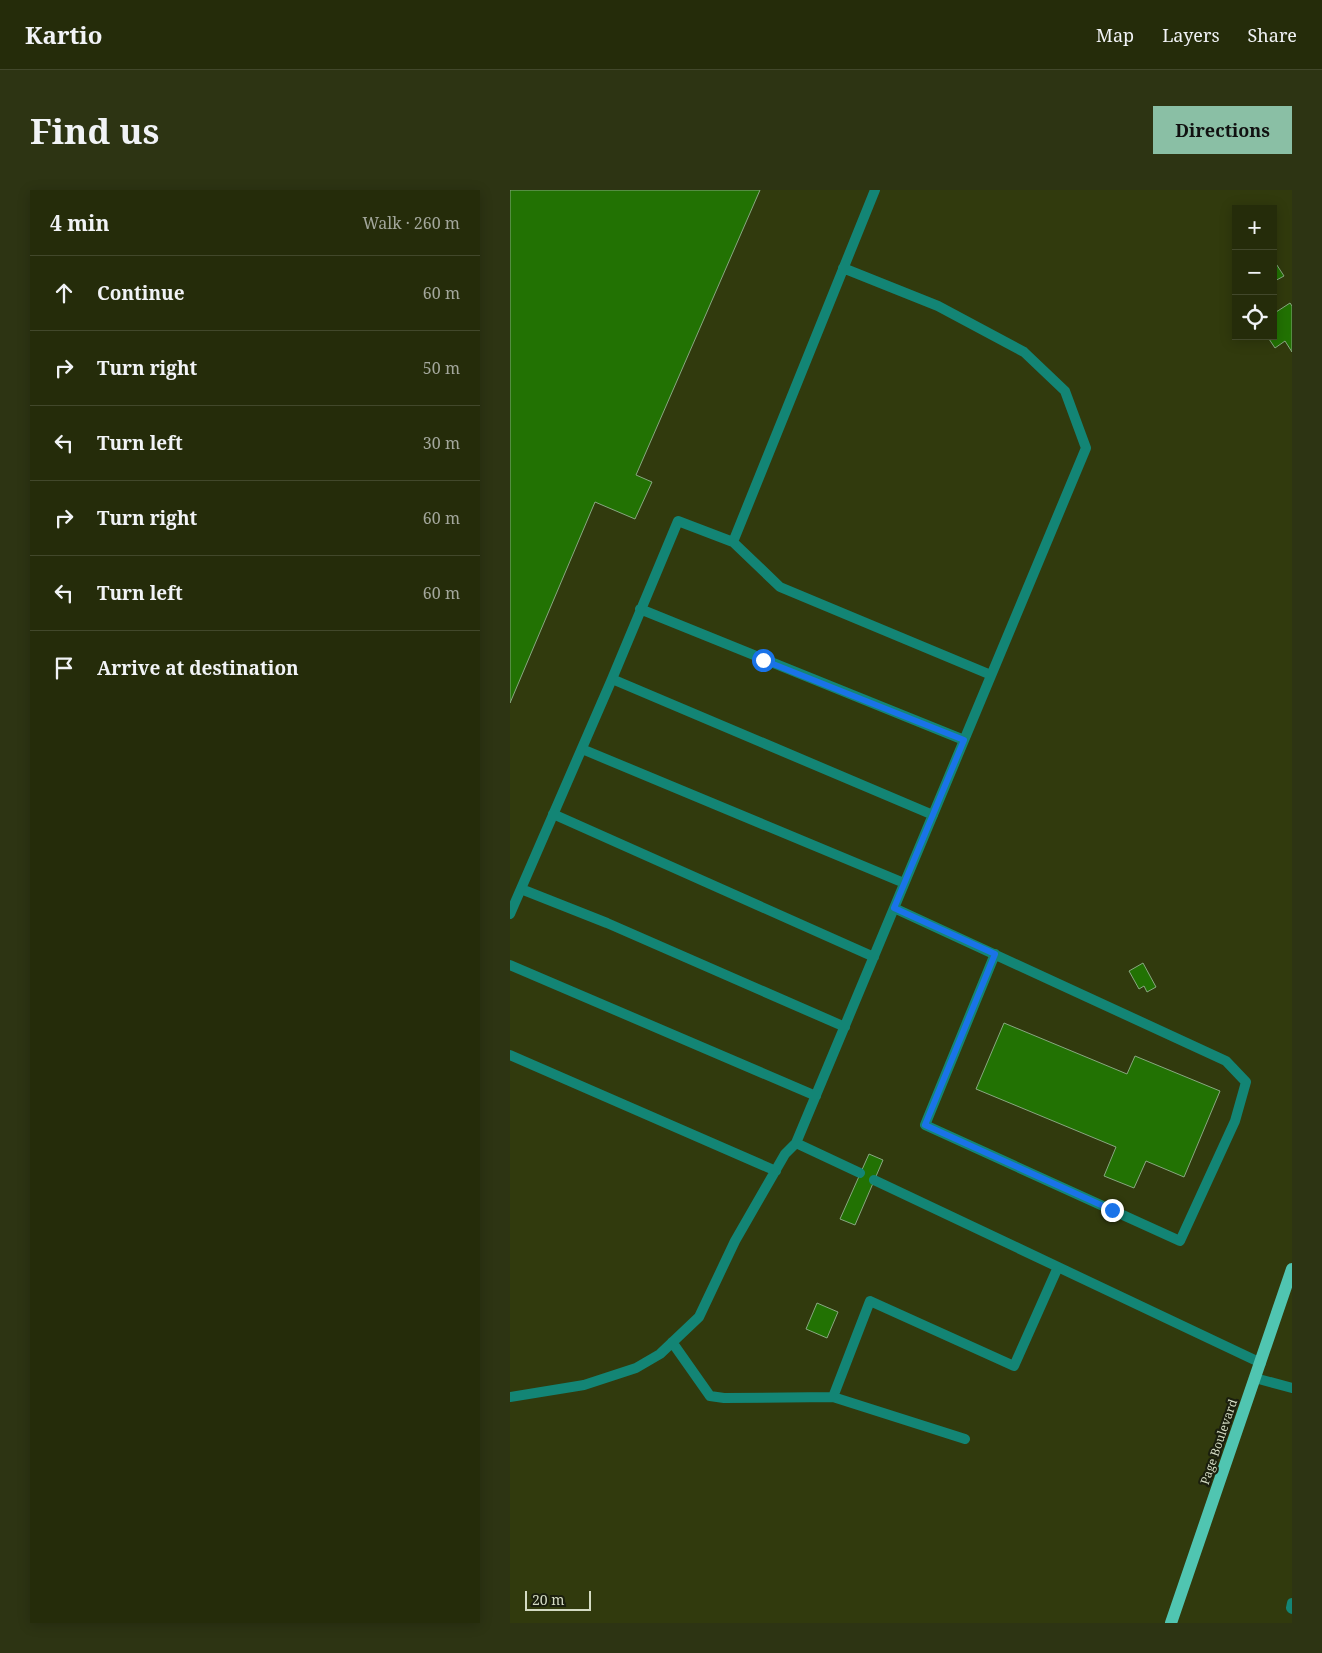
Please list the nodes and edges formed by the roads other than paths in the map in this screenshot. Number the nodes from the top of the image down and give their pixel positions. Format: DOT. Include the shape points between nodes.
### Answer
graph roads {
  1 [pos="875,190"];
  2 [pos="843,268"];
  3 [pos="733,542"];
  4 [pos="640,609"];
  5 [pos="991,675"];
  6 [pos="612,679"];
  7 [pos="964,740"];
  8 [pos="582,749"];
  9 [pos="553,814"];
  10 [pos="933,815"];
  11 [pos="904,883"];
  12 [pos="521,889"];
  13 [pos="894,908"];
  14 [pos="510,914"];
  15 [pos="995,954"];
  16 [pos="874,957"];
  17 [pos="510,965"];
  18 [pos="845,1027"];
  19 [pos="510,1055"];
  20 [pos="816,1096"];
  21 [pos="796,1143"];
  22 [pos="776,1171"];
  23 [pos="860,1173"];
  24 [pos="874,1180"];
  25 [pos="1058,1267"];
  26 [pos="1292,1269"];
  27 [pos="672,1342"];
  28 [pos="1261,1363"];
  29 [pos="1256,1378"];
  30 [pos="1292,1388"];
  31 [pos="510,1397"];
  32 [pos="833,1397"];
  33 [pos="965,1439"];
  34 [pos="1292,1603"];
  35 [pos="1292,1609"];
  36 [pos="1171,1623"];
  1 -- 2 [label="lane"];
  2 -- 3 [label="lane"];
  2 -- 5 [label="lane" via="938,306 1024,352 1065,391 1086,448"];
  3 -- 4 [label="lane" via="678,521"];
  3 -- 5 [label="lane" via="780,587"];
  4 -- 6 [label="lane"];
  4 -- 7 [label="lane"];
  5 -- 7 [label="lane"];
  6 -- 8 [label="lane"];
  6 -- 10 [label="lane"];
  7 -- 10 [label="lane"];
  8 -- 9 [label="lane"];
  8 -- 11 [label="lane"];
  9 -- 12 [label="lane"];
  9 -- 16 [label="lane"];
  10 -- 11 [label="lane"];
  11 -- 13 [label="lane"];
  12 -- 14 [label="lane"];
  12 -- 18 [label="lane"];
  13 -- 15 [label="lane"];
  13 -- 16 [label="lane"];
  15 -- 15 [label="lane" via="1226,1061 1246,1082 1234,1121 1180,1241 925,1125"];
  16 -- 18 [label="lane"];
  17 -- 20 [label="lane"];
  18 -- 20 [label="lane"];
  19 -- 22 [label="lane"];
  20 -- 21 [label="lane"];
  21 -- 22 [label="lane" via="785,1154"];
  21 -- 23 [label="lane"];
  22 -- 27 [label="lane" via="735,1241 699,1317"];
  24 -- 25 [label="lane"];
  25 -- 28 [label="lane"];
  25 -- 32 [label="lane" via="1014,1366 870,1301"];
  26 -- 28 [label="main road, Page Boulevard"];
  27 -- 31 [label="lane" via="660,1354 636,1368 584,1385"];
  27 -- 32 [label="lane" via="710,1396"];
  28 -- 29 [label="main road, Page Boulevard"];
  29 -- 30 [label="lane"];
  29 -- 36 [label="main road, Page Boulevard"];
  32 -- 33 [label="lane"];
  34 -- 35 [label="lane"];
}
